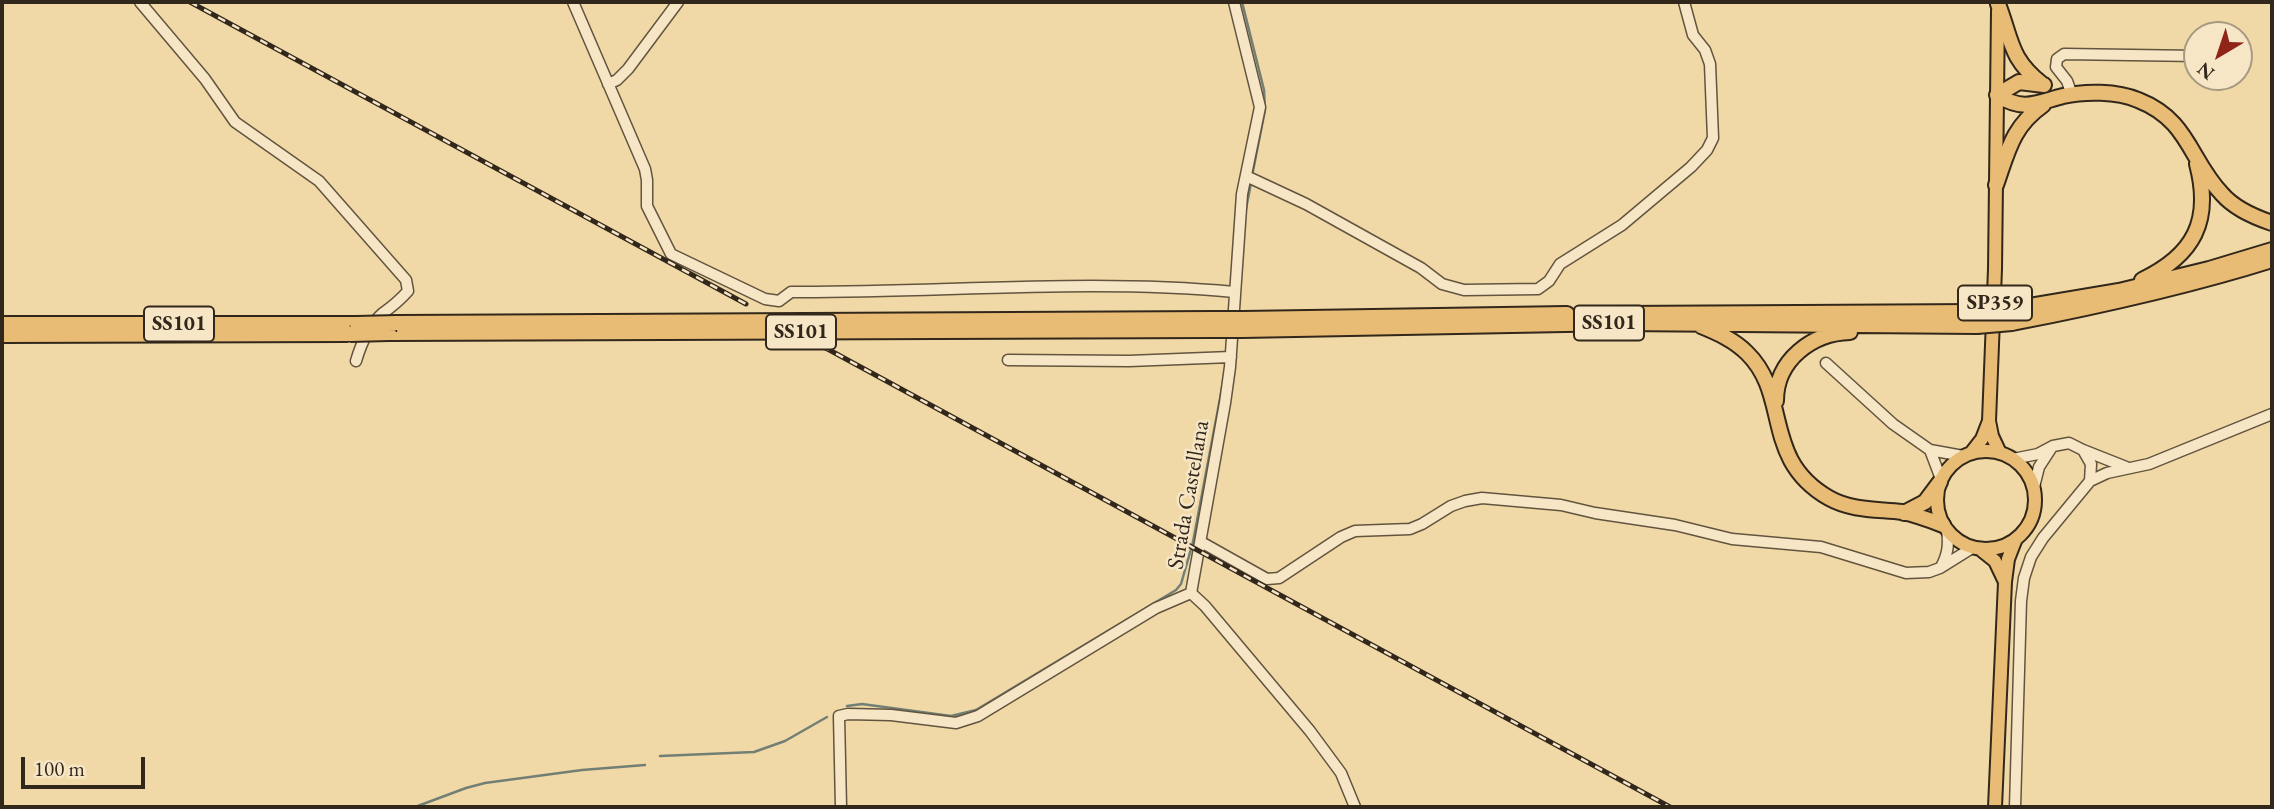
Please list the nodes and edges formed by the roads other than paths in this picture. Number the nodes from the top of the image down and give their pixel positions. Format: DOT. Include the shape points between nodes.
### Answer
graph roads {
  1 [pos="140,2"];
  2 [pos="573,2"];
  3 [pos="678,2"];
  4 [pos="1234,2"];
  5 [pos="1684,2"];
  6 [pos="1998,3"];
  7 [pos="2183,56"];
  8 [pos="608,85"];
  9 [pos="2044,85"];
  10 [pos="1997,94"];
  11 [pos="2068,95"];
  12 [pos="2047,102"];
  13 [pos="2194,153"];
  14 [pos="1252,177"];
  15 [pos="1996,185"];
  16 [pos="2272,223"];
  17 [pos="2272,250"];
  18 [pos="2272,260"];
  19 [pos="2123,290"];
  20 [pos="1234,292"];
  21 [pos="2012,316"];
  22 [pos="1977,319"];
  23 [pos="1693,323"];
  24 [pos="2,324"];
  25 [pos="1243,324"];
  26 [pos="1905,325"];
  27 [pos="353,329"];
  28 [pos="2,335"];
  29 [pos="1231,356"];
  30 [pos="1008,360"];
  31 [pos="356,361"];
  32 [pos="1826,363"];
  33 [pos="2272,414"];
  34 [pos="1776,420"];
  35 [pos="1989,421"];
  36 [pos="2053,446"];
  37 [pos="1930,450"];
  38 [pos="2083,450"];
  39 [pos="2000,453"];
  40 [pos="1967,455"];
  41 [pos="2013,459"];
  42 [pos="2126,467"];
  43 [pos="1940,480"];
  44 [pos="2090,481"];
  45 [pos="2034,487"];
  46 [pos="1904,513"];
  47 [pos="1945,528"];
  48 [pos="2015,541"];
  49 [pos="1201,542"];
  50 [pos="1976,548"];
  51 [pos="1940,568"];
  52 [pos="2005,582"];
  53 [pos="1191,593"];
  54 [pos="841,807"];
  55 [pos="1355,807"];
  56 [pos="1995,807"];
  57 [pos="2015,807"];
  1 -- 31 [label="street" via="235,122 318,181 406,281 408,290 381,315 362,342"];
  2 -- 8 [label="street"];
  3 -- 8 [label="street" via="628,69"];
  4 -- 14 [label="street, Strada Castellana" via="1260,107"];
  5 -- 14 [label="street" via="1693,35 1710,64 1713,138 1707,150 1622,225 1560,264 1538,289 1464,290 1442,284 1421,268"];
  6 -- 9 [label="highway" via="2019,62"];
  6 -- 10 [label="main road, SP359"];
  7 -- 11 [label="street" via="2064,54 2056,67 2067,81"];
  8 -- 20 [label="street" via="645,169 648,206 671,254 765,299 779,301 791,292 1005,287"];
  9 -- 10 [label="highway" via="2019,82"];
  9 -- 11 [label="highway"];
  10 -- 12 [label="highway" via="2016,105"];
  10 -- 15 [label="main road, SP359"];
  11 -- 12 [label="highway"];
  11 -- 13 [label="highway" via="2136,99 2169,118"];
  12 -- 15 [label="highway" via="2029,115 2011,139"];
  13 -- 16 [label="highway" via="2222,194 2244,212"];
  13 -- 19 [label="highway" via="2203,208 2198,229 2179,258"];
  14 -- 20 [label="street, Strada Castellana" via="1242,194"];
  15 -- 35 [label="main road, SP359"];
  17 -- 19 [label="highway, SS101"];
  18 -- 21 [label="highway, SS101" via="2125,301"];
  19 -- 21 [label="highway, SS101"];
  20 -- 29 [label="street, Strada Castellana"];
  21 -- 22 [label="highway, SS101, bridge"];
  22 -- 25 [label="highway, SS101" via="1725,312"];
  22 -- 26 [label="highway, SS101"];
  23 -- 25 [label="highway, SS101"];
  23 -- 26 [label="highway, SS101"];
  23 -- 34 [label="highway" via="1731,340 1748,354 1769,387"];
  24 -- 27 [label="highway, SS101"];
  25 -- 27 [label="highway, SS101, bridge"];
  26 -- 34 [label="highway" via="1836,333 1804,347 1783,370 1776,391"];
  27 -- 28 [label="highway, SS101"];
  29 -- 30 [label="street"];
  29 -- 49 [label="street, Strada Castellana"];
  32 -- 37 [label="street" via="1893,424"];
  33 -- 42 [label="street" via="2149,464"];
  34 -- 46 [label="highway" via="1790,462 1829,498 1850,507"];
  35 -- 39 [label="main road, SP359"];
  35 -- 40 [label="main road, SP359" via="1982,439"];
  36 -- 38 [label="street" via="2069,443"];
  36 -- 41 [label="street"];
  36 -- 45 [label="street" via="2039,467"];
  37 -- 40 [label="street"];
  37 -- 43 [label="street"];
  38 -- 42 [label="street"];
  38 -- 44 [label="street" via="2091,464"];
  39 -- 40 [label="main road"];
  39 -- 41 [label="main road"];
  40 -- 43 [label="main road"];
  41 -- 45 [label="main road"];
  42 -- 44 [label="street"];
  43 -- 46 [label="highway" via="1925,502"];
  43 -- 47 [label="main road" via="1937,509"];
  44 -- 57 [label="street" via="2043,538 2024,578"];
  45 -- 48 [label="main road" via="2034,511"];
  46 -- 47 [label="highway"];
  47 -- 50 [label="main road" via="1961,543"];
  47 -- 51 [label="street" via="1949,543"];
  48 -- 50 [label="main road"];
  48 -- 52 [label="main road"];
  49 -- 51 [label="street" via="1267,579 1279,578 1355,531 1410,529 1465,500 1490,498 1561,505 1732,539 1821,547 1906,573"];
  49 -- 53 [label="street, Strada Castellana"];
  50 -- 51 [label="street"];
  50 -- 52 [label="main road" via="1995,561"];
  52 -- 56 [label="main road"];
  53 -- 54 [label="street" via="1156,608 978,716 956,723 891,715 839,716"];
  53 -- 55 [label="street, Strada Castellana" via="1310,731 1341,773"];
}
